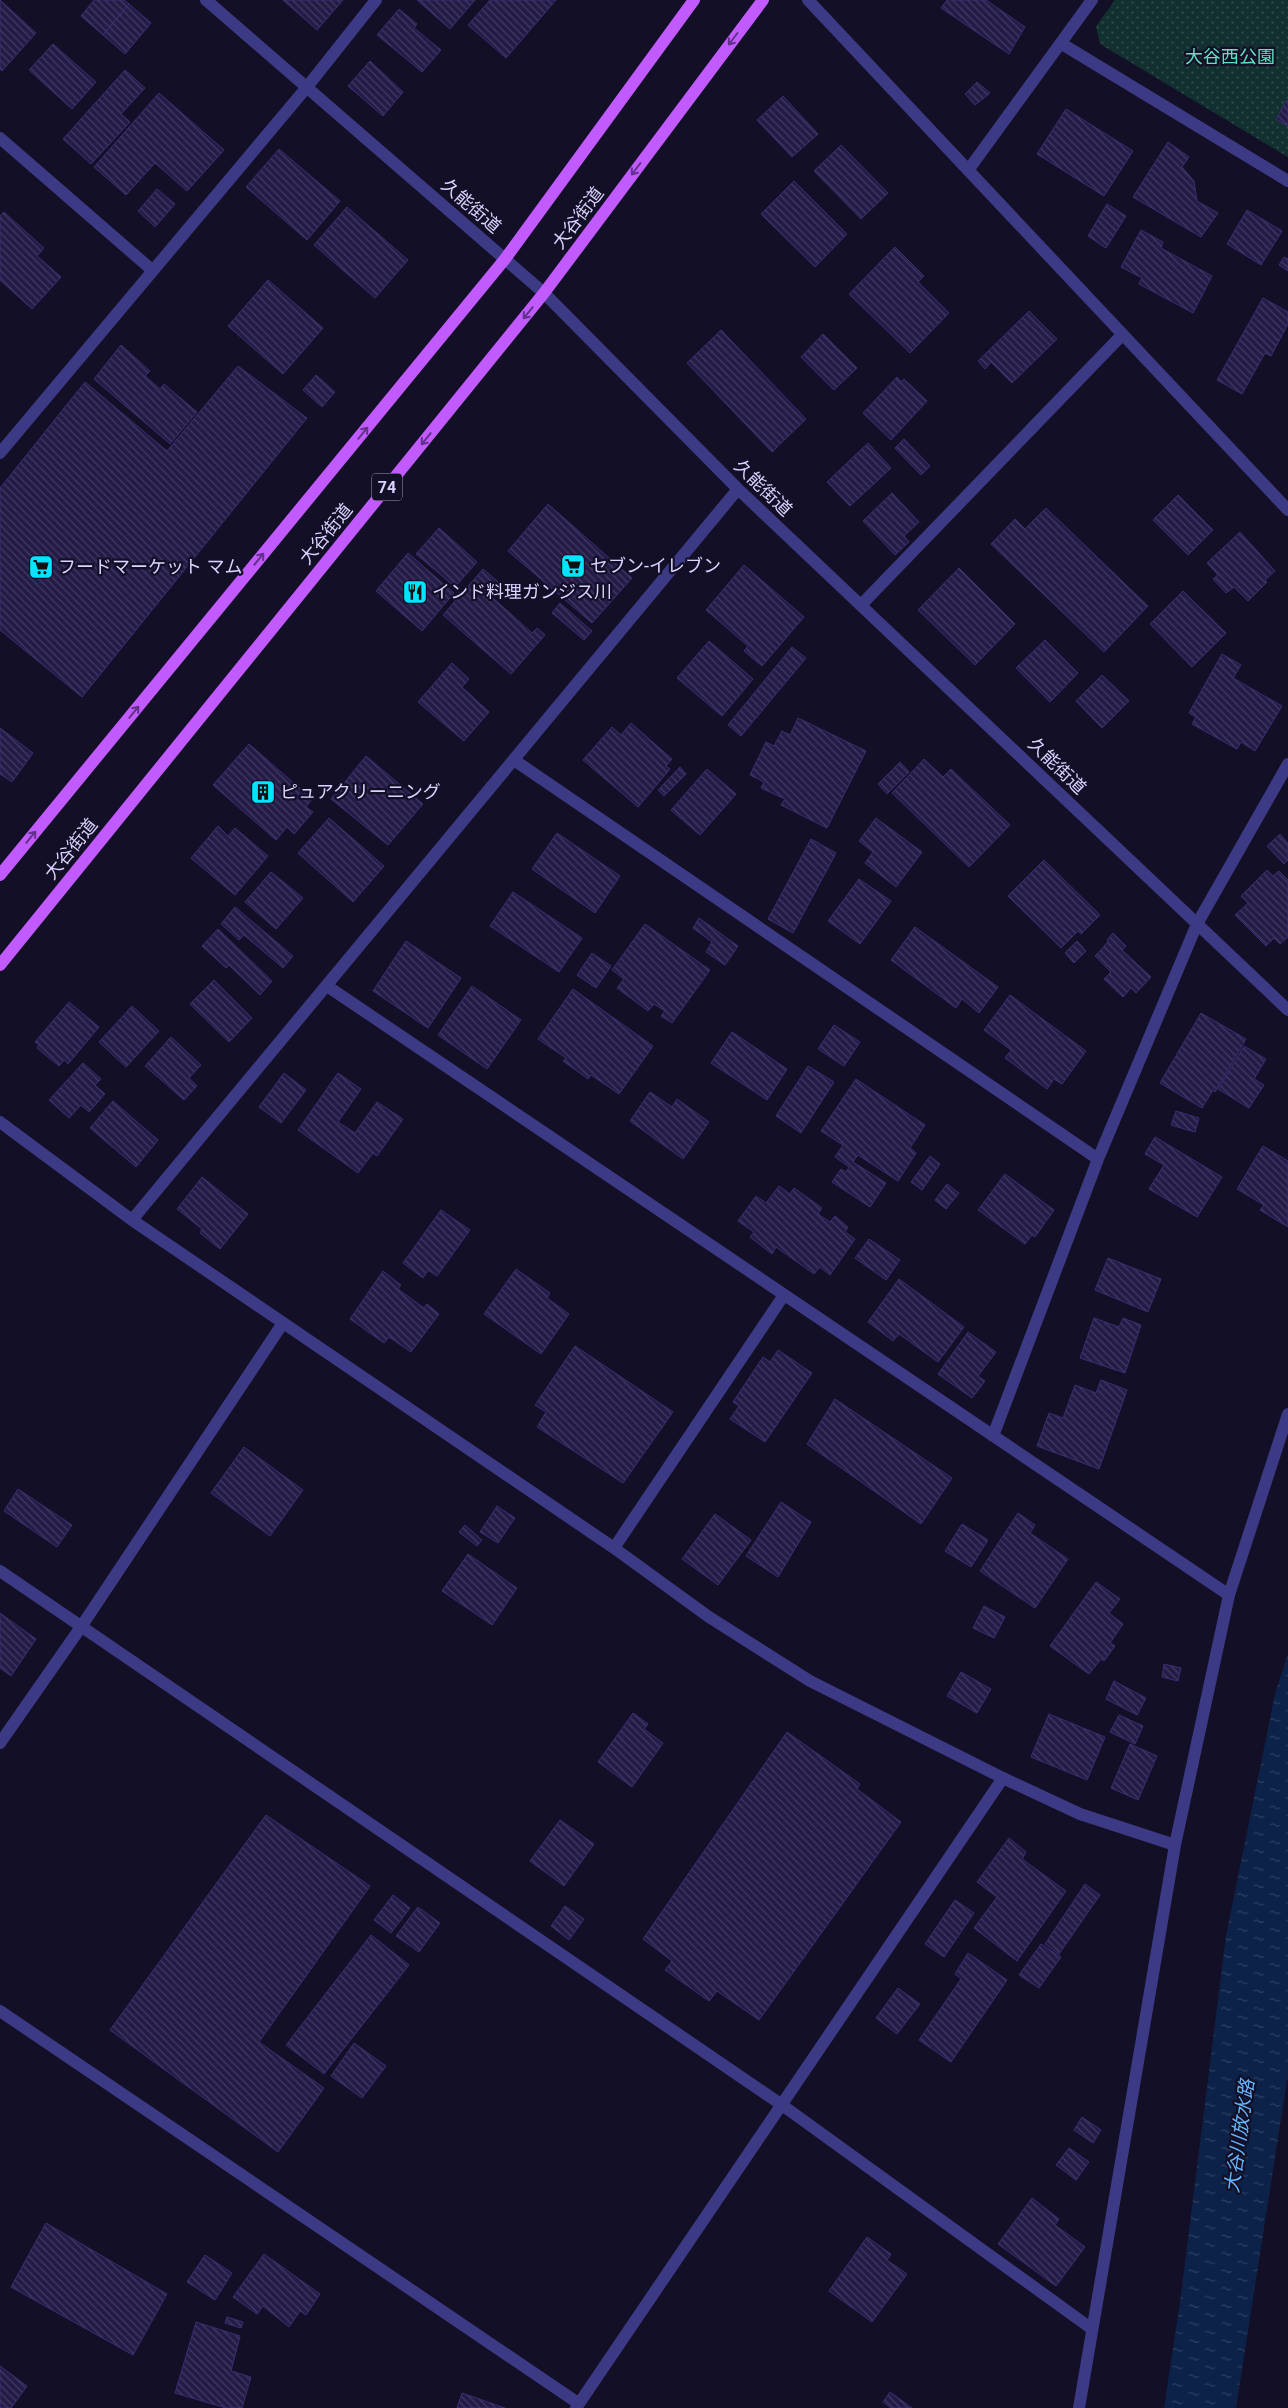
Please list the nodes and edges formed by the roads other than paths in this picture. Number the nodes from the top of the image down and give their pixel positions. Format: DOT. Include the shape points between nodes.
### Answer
graph roads {
  1 [pos="206,0"];
  2 [pos="376,0"];
  3 [pos="694,0"];
  4 [pos="763,0"];
  5 [pos="808,0"];
  6 [pos="1092,0"];
  7 [pos="1062,44"];
  8 [pos="307,87"];
  9 [pos="0,138"];
  10 [pos="969,169"];
  11 [pos="1288,181"];
  12 [pos="506,259"];
  13 [pos="152,270"];
  14 [pos="544,293"];
  15 [pos="1122,335"];
  16 [pos="0,453"];
  17 [pos="738,489"];
  18 [pos="1288,510"];
  19 [pos="862,604"];
  20 [pos="514,760"];
  21 [pos="1288,764"];
  22 [pos="0,875"];
  23 [pos="1197,924"];
  24 [pos="0,965"];
  25 [pos="327,986"];
  26 [pos="1288,1010"];
  27 [pos="0,1122"];
  28 [pos="1098,1159"];
  29 [pos="132,1220"];
  30 [pos="784,1295"];
  31 [pos="283,1323"];
  32 [pos="1288,1414"];
  33 [pos="993,1436"];
  34 [pos="614,1548"];
  35 [pos="0,1571"];
  36 [pos="1229,1595"];
  37 [pos="81,1627"];
  38 [pos="0,1743"];
  39 [pos="1003,1778"];
  40 [pos="1174,1845"];
  41 [pos="0,2011"];
  42 [pos="782,2105"];
  43 [pos="1092,2328"];
  44 [pos="577,2405"];
  45 [pos="1078,2408"];
  1 -- 8 [label="street, 久能街道"];
  2 -- 8 [label="street"];
  3 -- 12 [label="main road, 大谷街道"];
  4 -- 14 [label="main road, 大谷街道 / 74, one-way"];
  5 -- 10 [label="street"];
  6 -- 7 [label="street"];
  7 -- 10 [label="street"];
  7 -- 11 [label="street"];
  8 -- 12 [label="street, 久能街道"];
  8 -- 13 [label="street"];
  9 -- 13 [label="street"];
  10 -- 15 [label="street"];
  12 -- 14 [label="street, 久能街道"];
  22 -- 12 [label="main road, 大谷街道, one-way"];
  13 -- 16 [label="street"];
  14 -- 17 [label="street, 久能街道"];
  14 -- 24 [label="main road, 大谷街道 / 74, one-way"];
  15 -- 18 [label="street"];
  15 -- 19 [label="street"];
  17 -- 19 [label="street, 久能街道"];
  17 -- 20 [label="street"];
  19 -- 23 [label="street, 久能街道"];
  20 -- 25 [label="street"];
  20 -- 28 [label="street"];
  21 -- 23 [label="street"];
  23 -- 26 [label="street, 久能街道"];
  23 -- 28 [label="street"];
  25 -- 29 [label="street"];
  25 -- 30 [label="street"];
  27 -- 29 [label="street"];
  28 -- 33 [label="street"];
  29 -- 31 [label="street"];
  30 -- 33 [label="street"];
  30 -- 34 [label="street"];
  31 -- 34 [label="street"];
  31 -- 37 [label="street"];
  32 -- 36 [label="street"];
  33 -- 36 [label="street"];
  34 -- 39 [label="street" via="709,1618 810,1681"];
  35 -- 37 [label="street"];
  36 -- 40 [label="street"];
  37 -- 38 [label="street"];
  37 -- 42 [label="street"];
  39 -- 40 [label="street" via="1080,1814"];
  39 -- 42 [label="street"];
  40 -- 43 [label="street"];
  41 -- 44 [label="street"];
  42 -- 43 [label="street"];
  42 -- 44 [label="street"];
  43 -- 45 [label="street"];
}
